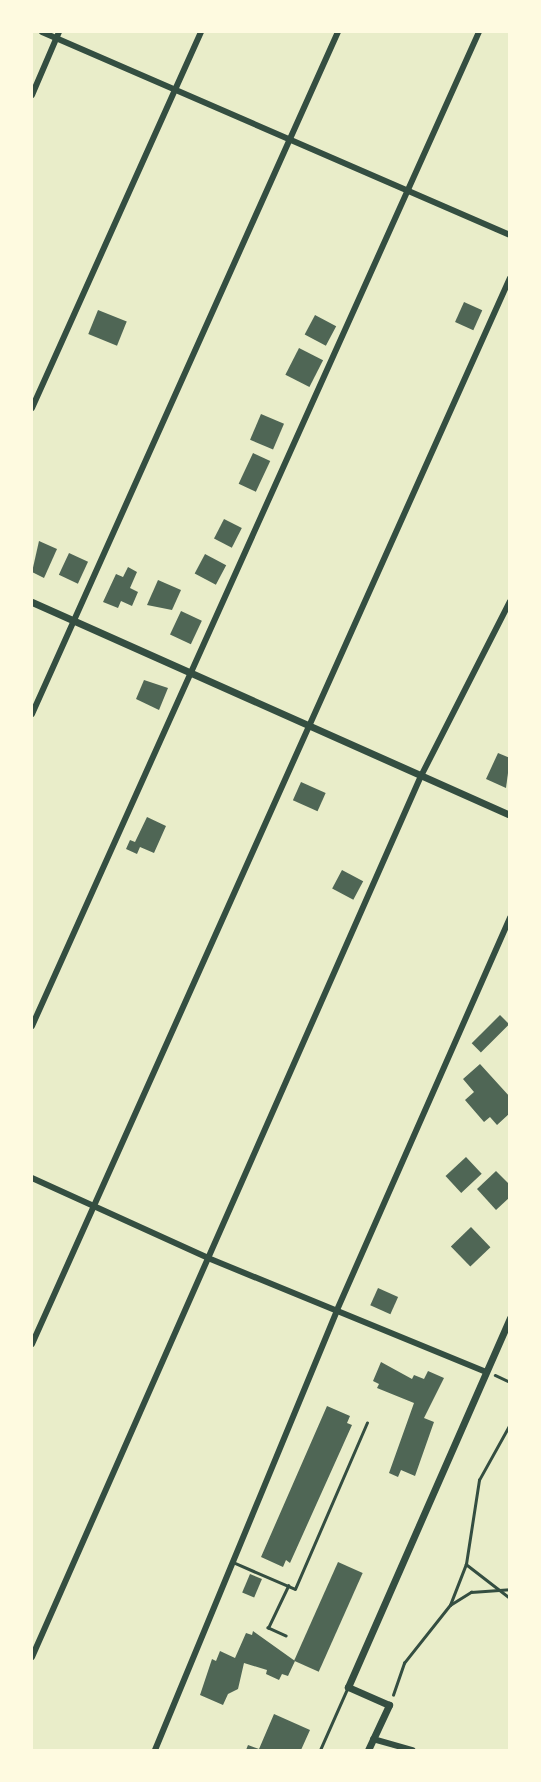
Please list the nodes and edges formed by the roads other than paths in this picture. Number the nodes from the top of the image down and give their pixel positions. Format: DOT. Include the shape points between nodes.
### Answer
graph roads {
  1 [pos="42,32"];
  2 [pos="201,32"];
  3 [pos="338,32"];
  4 [pos="480,32"];
  5 [pos="58,35"];
  6 [pos="175,89"];
  7 [pos="32,95"];
  8 [pos="290,138"];
  9 [pos="409,192"];
  10 [pos="509,235"];
  11 [pos="509,278"];
  12 [pos="32,408"];
  13 [pos="509,601"];
  14 [pos="32,602"];
  15 [pos="74,621"];
  16 [pos="190,673"];
  17 [pos="32,714"];
  18 [pos="306,722"];
  19 [pos="421,776"];
  20 [pos="509,815"];
  21 [pos="509,917"];
  22 [pos="32,1026"];
  23 [pos="32,1178"];
  24 [pos="93,1205"];
  25 [pos="208,1258"];
  26 [pos="337,1310"];
  27 [pos="509,1318"];
  28 [pos="32,1344"];
  29 [pos="486,1372"];
  30 [pos="367,1423"];
  31 [pos="232,1562"];
  32 [pos="288,1586"];
  33 [pos="286,1636"];
  34 [pos="32,1657"];
  35 [pos="348,1687"];
  36 [pos="373,1739"];
  37 [pos="155,1751"];
  38 [pos="320,1751"];
  39 [pos="368,1751"];
  40 [pos="412,1751"];
  1 -- 5 [label="street"];
  2 -- 6 [label="street"];
  3 -- 8 [label="street"];
  4 -- 9 [label="street"];
  5 -- 6 [label="street"];
  5 -- 7 [label="street"];
  6 -- 8 [label="street"];
  6 -- 12 [label="street"];
  8 -- 9 [label="street"];
  8 -- 15 [label="street"];
  9 -- 10 [label="street"];
  9 -- 16 [label="street"];
  11 -- 18 [label="street"];
  13 -- 19 [label="street"];
  14 -- 15 [label="street"];
  15 -- 16 [label="street"];
  15 -- 17 [label="street"];
  16 -- 18 [label="street"];
  16 -- 22 [label="street"];
  18 -- 19 [label="street"];
  18 -- 24 [label="street"];
  19 -- 20 [label="street"];
  19 -- 25 [label="street"];
  21 -- 26 [label="street"];
  23 -- 24 [label="street"];
  24 -- 25 [label="street"];
  24 -- 28 [label="street"];
  25 -- 26 [label="street"];
  25 -- 34 [label="street"];
  26 -- 29 [label="street"];
  26 -- 31 [label="street"];
  27 -- 29 [label="street"];
  29 -- 35 [label="street"];
  30 -- 32 [label="lane" via="295,1589"];
  31 -- 32 [label="lane"];
  31 -- 37 [label="street"];
  32 -- 33 [label="lane" via="268,1629"];
  35 -- 36 [label="street" via="389,1705"];
  35 -- 38 [label="lane"];
  36 -- 39 [label="street"];
  36 -- 40 [label="street"];
}
